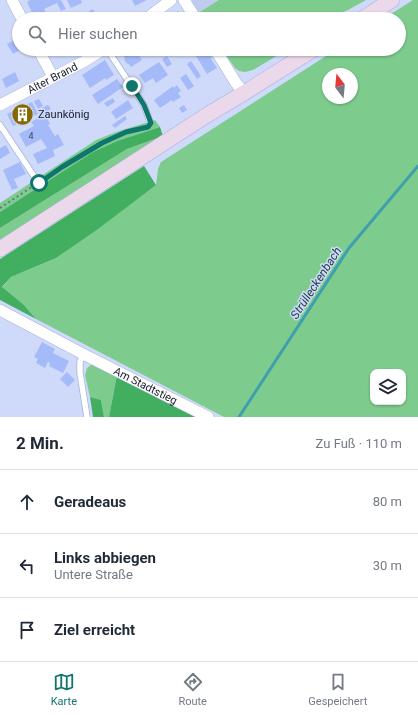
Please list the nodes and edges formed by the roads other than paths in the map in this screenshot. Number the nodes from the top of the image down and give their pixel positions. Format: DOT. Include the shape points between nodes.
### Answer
graph roads {
  1 [pos="12,0"];
  2 [pos="171,0"];
  3 [pos="184,0"];
  4 [pos="392,0"];
  5 [pos="18,12"];
  6 [pos="155,12"];
  7 [pos="192,12"];
  8 [pos="373,12"];
  9 [pos="42,56"];
  10 [pos="94,56"];
  11 [pos="111,56"];
  12 [pos="219,56"];
  13 [pos="303,56"];
  14 [pos="53,77"];
  15 [pos="244,93"];
  16 [pos="0,105"];
  17 [pos="149,118"];
  18 [pos="0,125"];
  19 [pos="34,176"];
  20 [pos="0,249"];
  21 [pos="0,310"];
  22 [pos="83,354"];
  23 [pos="87,417"];
  24 [pos="208,417"];
  1 -- 5 [label="street"];
  2 -- 6 [label="street"];
  3 -- 7 [label="street"];
  4 -- 8 [label="main road"];
  9 -- 14 [label="street"];
  10 -- 14 [label="street, Alter Brand"];
  11 -- 17 [label="lane" via="144,105"];
  12 -- 15 [label="street"];
  13 -- 15 [label="main road"];
  14 -- 16 [label="street, Alter Brand"];
  15 -- 20 [label="main road"];
  18 -- 19 [label="lane"];
  21 -- 22 [label="street, Am Stadtstieg"];
  22 -- 23 [label="lane" via="80,373"];
  22 -- 24 [label="street, Am Stadtstieg"];
}
